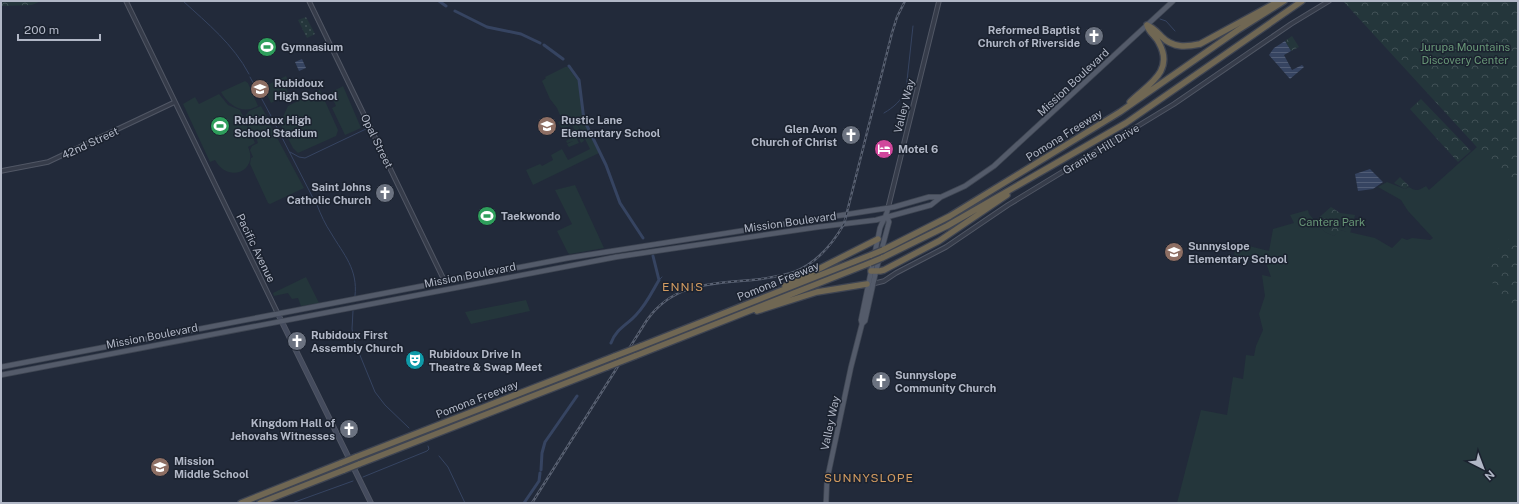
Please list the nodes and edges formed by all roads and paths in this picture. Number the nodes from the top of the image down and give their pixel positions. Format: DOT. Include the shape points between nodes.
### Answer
graph roads {
  1 [pos="126,1"];
  2 [pos="309,1"];
  3 [pos="939,1"];
  4 [pos="1173,1"];
  5 [pos="1279,1"];
  6 [pos="1284,1"];
  7 [pos="1302,1"];
  8 [pos="1329,1"];
  9 [pos="1147,25"];
  10 [pos="175,102"];
  11 [pos="1120,112"];
  12 [pos="1,171"];
  13 [pos="1033,177"];
  14 [pos="941,197"];
  15 [pos="888,208"];
  16 [pos="887,216"];
  17 [pos="878,240"];
  18 [pos="648,245"];
  19 [pos="648,251"];
  20 [pos="873,271"];
  21 [pos="445,282"];
  22 [pos="870,284"];
  23 [pos="745,305"];
  24 [pos="745,313"];
  25 [pos="278,314"];
  26 [pos="281,321"];
  27 [pos="1,368"];
  28 [pos="1,375"];
  29 [pos="241,503"];
  30 [pos="260,503"];
  31 [pos="371,503"];
  32 [pos="826,503"];
  1 -- 10 [label="street, Pacific Avenue"];
  2 -- 21 [label="street, Opal Street"];
  3 -- 15 [label="street, Valley Way"];
  4 -- 9 [label="main road, Mission Boulevard"];
  5 -- 9 [label="highway" via="1200,44 1189,47 1173,45 1153,27"];
  6 -- 11 [label="highway, Pomona Freeway"];
  7 -- 13 [label="highway, Pomona Freeway" via="1126,122"];
  8 -- 22 [label="street, Granite Hill Drive" via="1174,104 1008,205 946,247 884,281"];
  9 -- 11 [label="highway" via="1159,42 1163,54 1161,73"];
  9 -- 14 [label="main road, Mission Boulevard" via="994,166 964,186"];
  10 -- 12 [label="street, 42nd Street" via="48,162"];
  10 -- 25 [label="street, Pacific Avenue"];
  11 -- 23 [label="highway, Pomona Freeway, bridge" via="950,216 883,250"];
  13 -- 20 [label="highway" via="935,244 884,270"];
  13 -- 24 [label="highway, Pomona Freeway, bridge" via="947,226 882,258"];
  14 -- 15 [label="main road, Mission Boulevard" via="929,197"];
  14 -- 16 [label="main road, Mission Boulevard" via="931,205"];
  15 -- 16 [label="main road, Valley Way"];
  15 -- 18 [label="main road, Mission Boulevard"];
  16 -- 17 [label="main road, Valley Way" via="882,222"];
  16 -- 19 [label="main road, Mission Boulevard" via="876,220"];
  16 -- 20 [label="main road, Valley Way" via="889,222"];
  17 -- 20 [label="main road, Valley Way"];
  17 -- 23 [label="highway"];
  18 -- 19 [label="main road"];
  18 -- 21 [label="main road, Mission Boulevard"];
  19 -- 26 [label="main road, Mission Boulevard"];
  20 -- 22 [label="main road, Valley Way"];
  21 -- 25 [label="main road, Mission Boulevard"];
  22 -- 24 [label="highway" via="817,292 760,311"];
  22 -- 32 [label="main road, Valley Way" via="827,480"];
  23 -- 29 [label="highway, Pomona Freeway, bridge"];
  24 -- 30 [label="highway, Pomona Freeway, bridge"];
  25 -- 26 [label="main road, Pacific Avenue"];
  25 -- 27 [label="main road, Mission Boulevard"];
  26 -- 28 [label="main road, Mission Boulevard"];
  26 -- 31 [label="main road, Pacific Avenue"];
}
